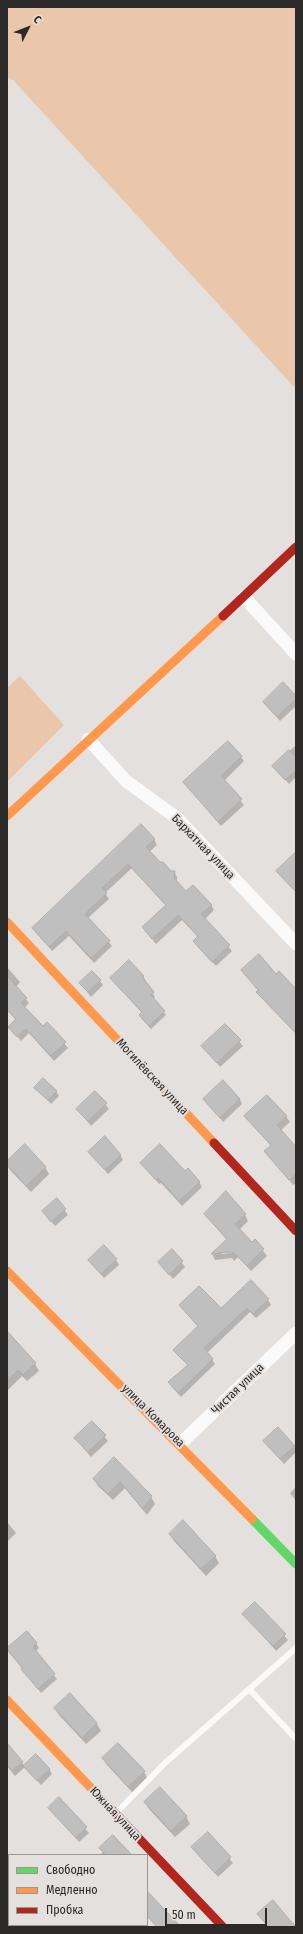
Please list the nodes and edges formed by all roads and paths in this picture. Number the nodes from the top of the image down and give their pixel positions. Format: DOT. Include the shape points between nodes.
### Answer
graph roads {
  1 [pos="296,547"];
  2 [pos="244,597"];
  3 [pos="296,654"];
  4 [pos="88,738"];
  5 [pos="7,816"];
  6 [pos="7,922"];
  7 [pos="296,944"];
  8 [pos="296,1231"];
  9 [pos="7,1271"];
  10 [pos="296,1334"];
  11 [pos="180,1444"];
  12 [pos="296,1564"];
  13 [pos="296,1648"];
  14 [pos="250,1690"];
  15 [pos="7,1700"];
  16 [pos="296,1739"];
  17 [pos="115,1814"];
  18 [pos="222,1927"];
  1 -- 2 [label="street"];
  2 -- 3 [label="street"];
  2 -- 4 [label="street"];
  4 -- 5 [label="street"];
  4 -- 7 [label="street, Бархатная улица" via="126,781 177,818"];
  6 -- 8 [label="street, Могилёвская улица"];
  9 -- 11 [label="street, улица Комарова"];
  10 -- 11 [label="street, Чистая улица"];
  11 -- 12 [label="street, улица Комарова"];
  13 -- 14 [label="lane"];
  14 -- 16 [label="lane"];
  14 -- 17 [label="lane" via="165,1763"];
  15 -- 17 [label="street, Южная улица"];
  17 -- 18 [label="street, Южная улица"];
}
